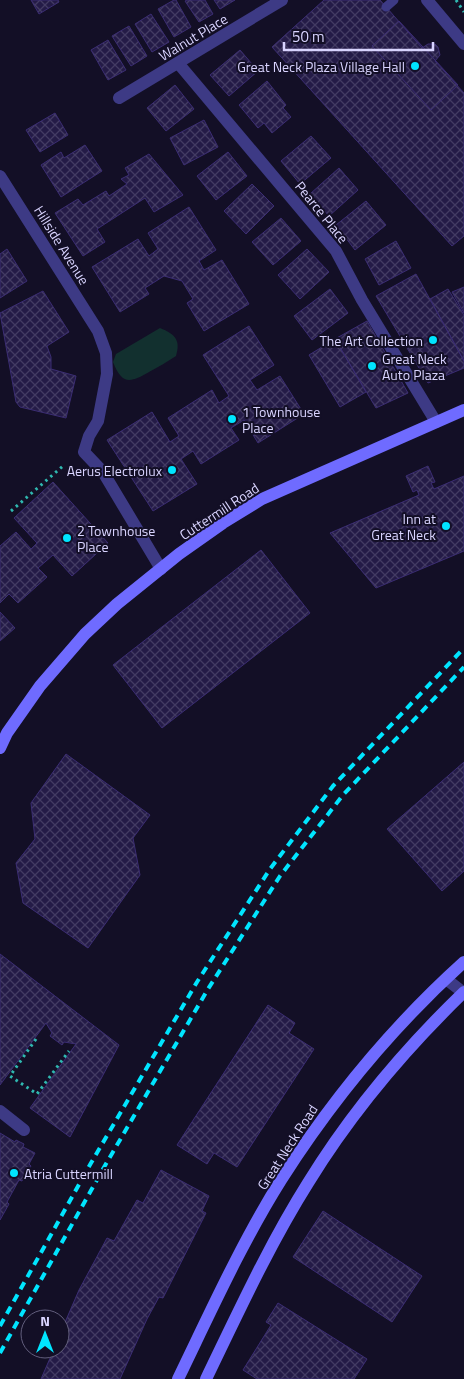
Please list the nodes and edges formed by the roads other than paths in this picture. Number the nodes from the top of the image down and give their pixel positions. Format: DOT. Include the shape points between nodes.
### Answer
graph roads {
  1 [pos="282,0"];
  2 [pos="394,0"];
  3 [pos="427,0"];
  4 [pos="386,7"];
  5 [pos="464,44"];
  6 [pos="178,63"];
  7 [pos="119,98"];
  8 [pos="0,176"];
  9 [pos="464,410"];
  10 [pos="436,422"];
  11 [pos="161,568"];
  12 [pos="0,748"];
  13 [pos="464,962"];
  14 [pos="446,979"];
  15 [pos="464,993"];
  16 [pos="0,1111"];
  17 [pos="24,1130"];
  18 [pos="178,1379"];
  19 [pos="206,1379"];
  1 -- 6 [label="street, Walnut Place"];
  2 -- 4 [label="lane"];
  3 -- 5 [label="street"];
  6 -- 7 [label="street, Walnut Place"];
  6 -- 10 [label="street, Pearce Place" via="336,251"];
  8 -- 11 [label="street, Hillside Avenue" via="98,331 106,352 107,374 98,421 84,452 103,472"];
  9 -- 10 [label="main road, Cuttermill Road"];
  10 -- 11 [label="main road, Cuttermill Road" via="262,499"];
  11 -- 12 [label="main road, Cuttermill Road" via="85,634 40,686"];
  13 -- 14 [label="main road, Great Neck Road"];
  14 -- 15 [label="street"];
  14 -- 18 [label="main road, Great Neck Road" via="372,1056 327,1112 281,1181 216,1300"];
  15 -- 19 [label="main road" via="383,1079 308,1182"];
  16 -- 17 [label="street"];
}
